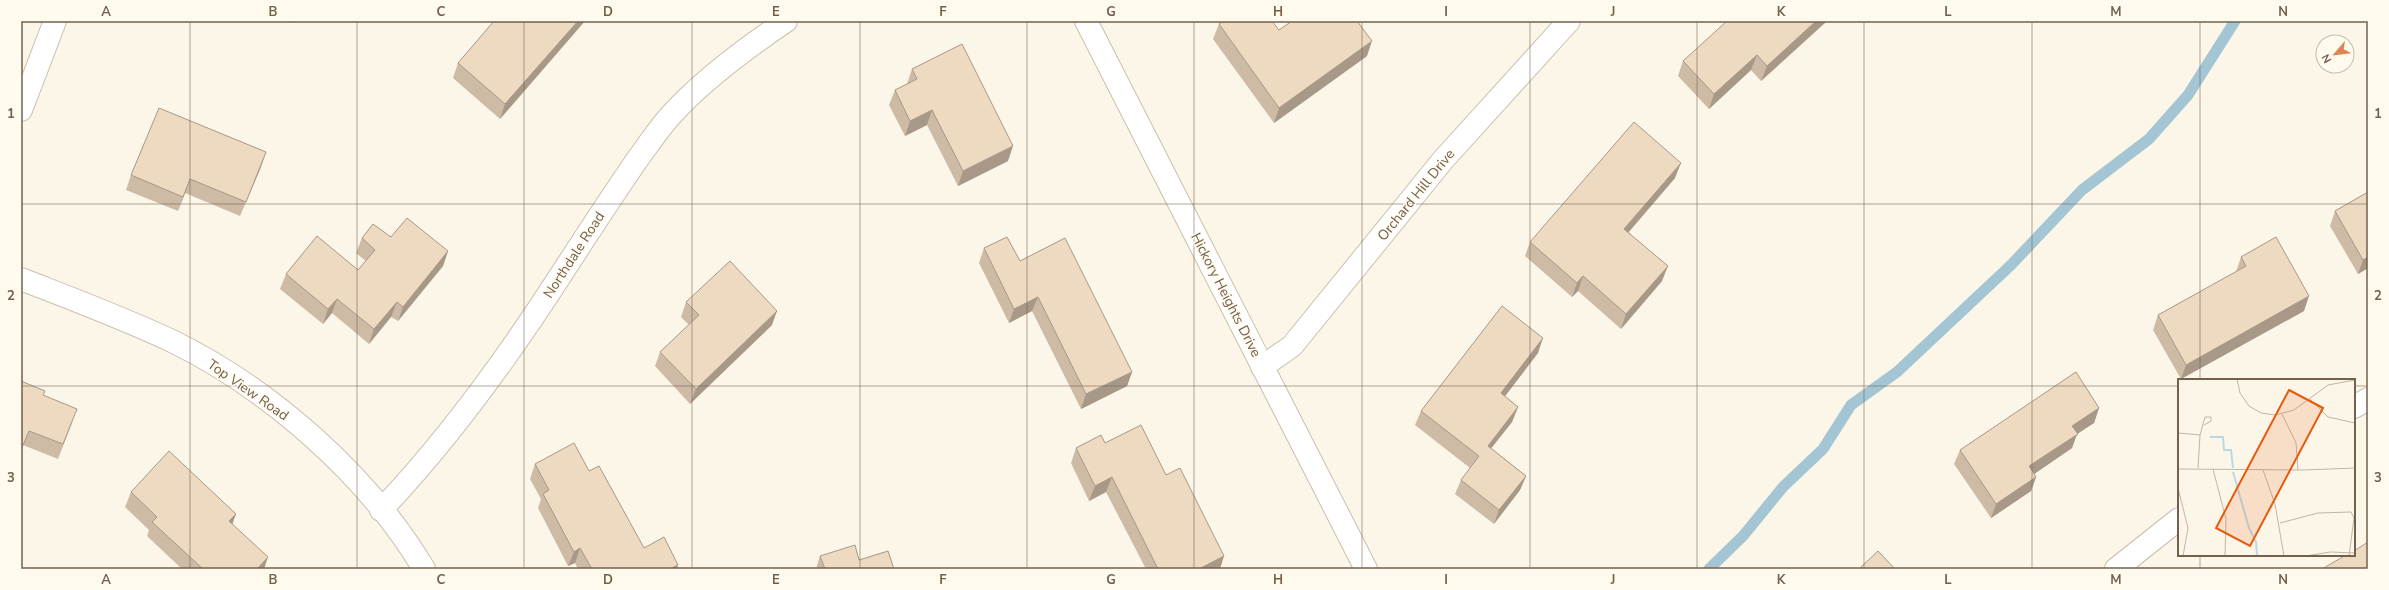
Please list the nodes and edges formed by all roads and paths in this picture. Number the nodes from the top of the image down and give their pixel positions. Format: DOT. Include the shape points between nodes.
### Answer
graph roads {
  1 [pos="54,21"];
  2 [pos="786,21"];
  3 [pos="1086,21"];
  4 [pos="1569,21"];
  5 [pos="21,110"];
  6 [pos="21,279"];
  7 [pos="1262,366"];
  8 [pos="2368,399"];
  9 [pos="2355,406"];
  10 [pos="381,510"];
  11 [pos="2178,520"];
  12 [pos="424,569"];
  13 [pos="1366,569"];
  14 [pos="2116,569"];
  1 -- 5 [label="street"];
  2 -- 10 [label="street, Northdale Road" via="728,64 670,115 496,368 411,478"];
  3 -- 7 [label="street, Hickory Heights Drive"];
  4 -- 7 [label="street, Orchard Hill Drive" via="1443,160 1292,346"];
  6 -- 10 [label="street, Top View Road" via="173,342 237,378 335,459"];
  7 -- 13 [label="street, Hickory Heights Drive"];
  8 -- 9 [label="street"];
  10 -- 12 [label="street, Top View Road"];
  11 -- 14 [label="street"];
}
